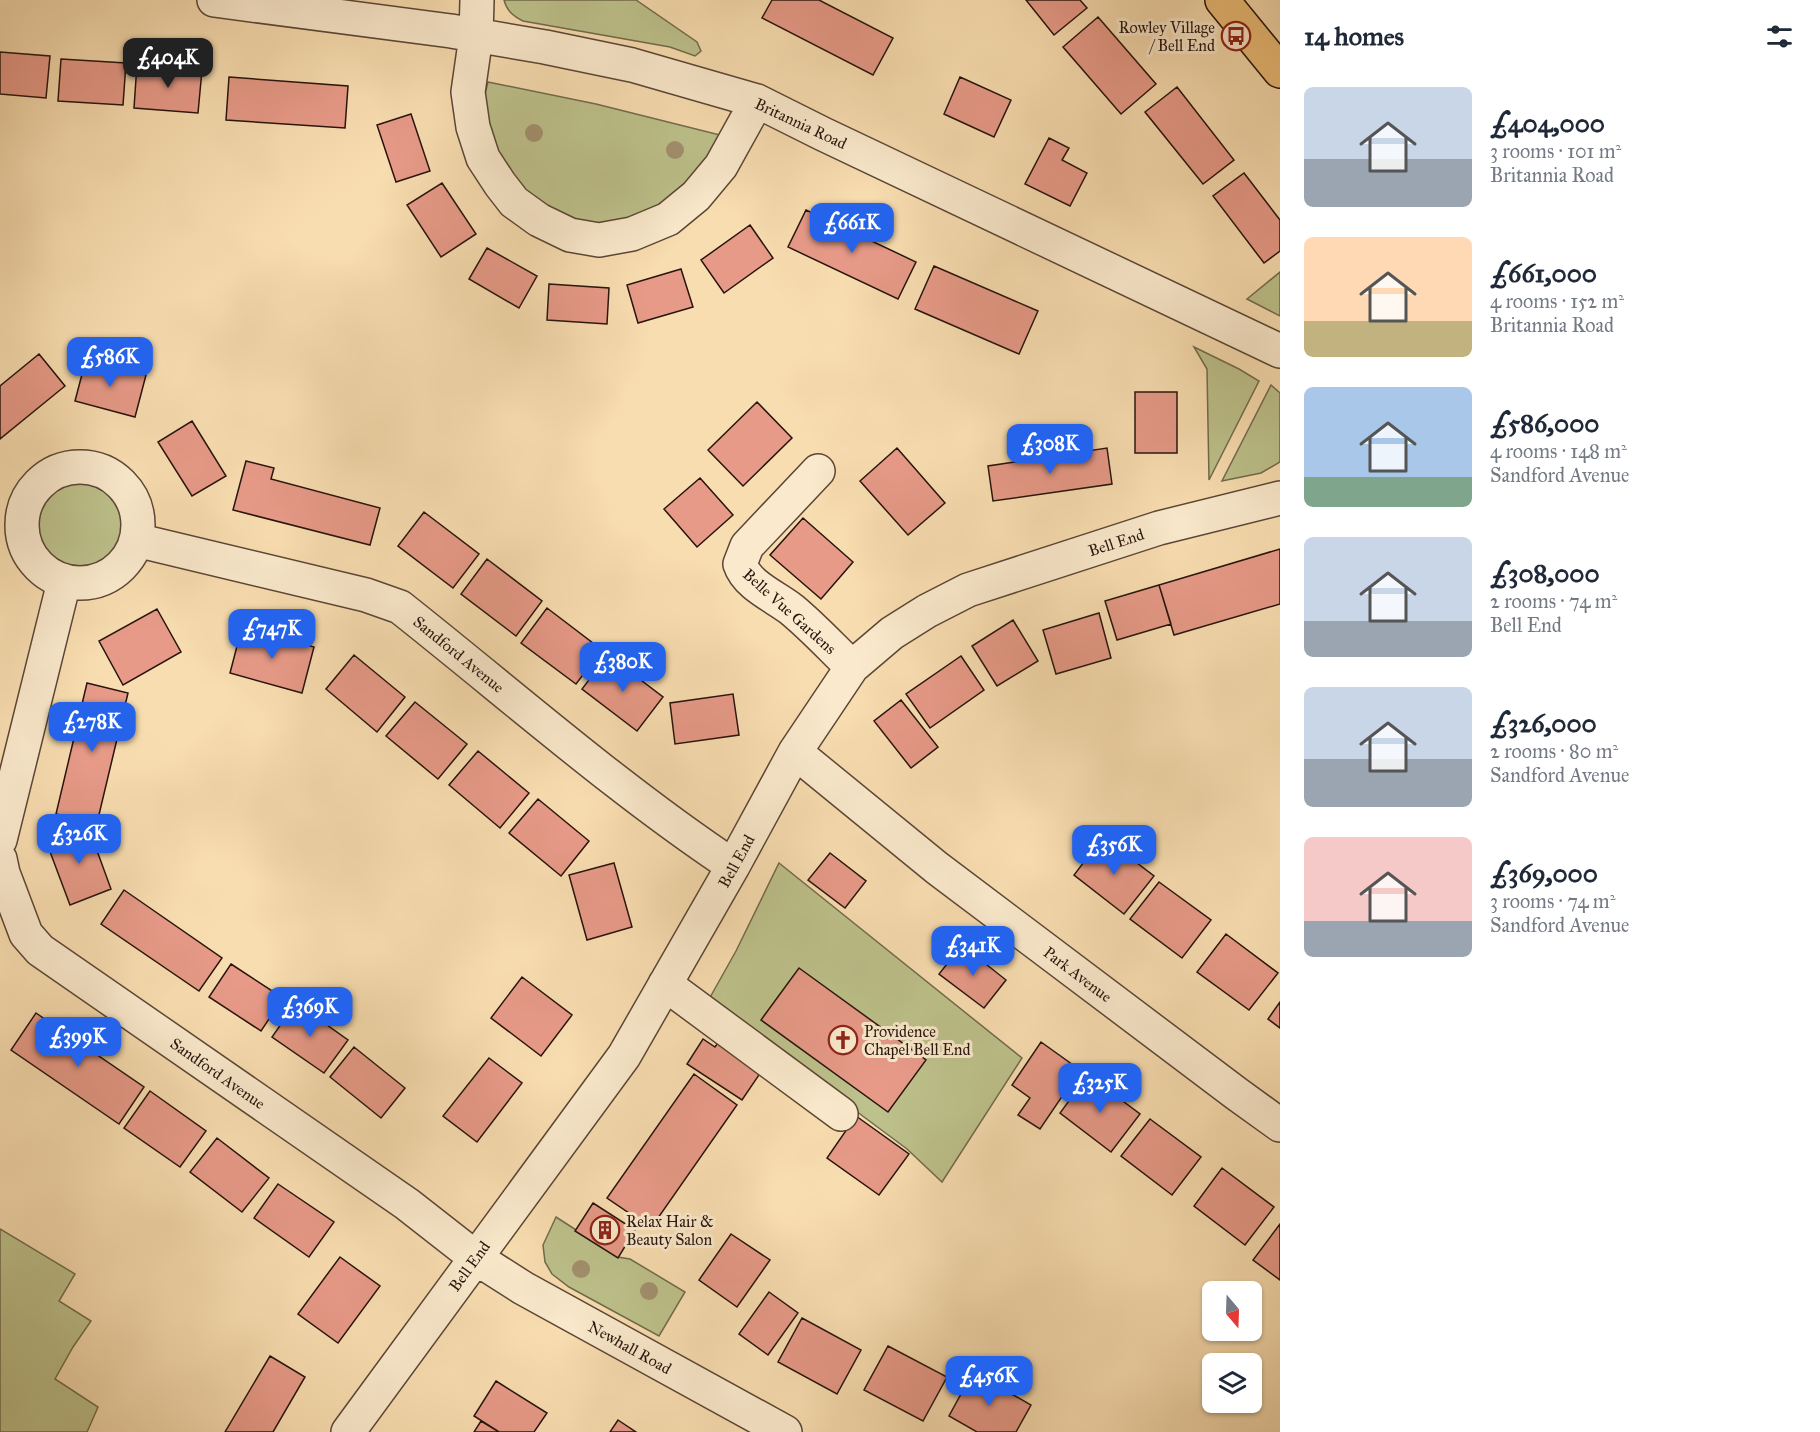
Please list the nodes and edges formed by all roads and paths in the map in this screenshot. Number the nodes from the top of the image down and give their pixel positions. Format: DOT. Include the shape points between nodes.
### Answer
graph roads {
  1 [pos="214,0"];
  2 [pos="477,0"];
  3 [pos="1222,0"];
  4 [pos="476,36"];
  5 [pos="1280,71"];
  6 [pos="757,101"];
  7 [pos="1280,351"];
  8 [pos="818,471"];
  9 [pos="1280,498"];
  10 [pos="136,540"];
  11 [pos="64,582"];
  12 [pos="852,667"];
  13 [pos="795,752"];
  14 [pos="0,840"];
  15 [pos="0,859"];
  16 [pos="733,866"];
  17 [pos="665,984"];
  18 [pos="841,1114"];
  19 [pos="1280,1125"];
  20 [pos="476,1258"];
  21 [pos="348,1432"];
  22 [pos="785,1432"];
  1 -- 4 [label="street, Britannia Road"];
  2 -- 4 [label="street"];
  3 -- 5 [label="main road"];
  4 -- 6 [label="street, Britannia Road" via="632,65"];
  4 -- 6 [label="street" via="468,92 483,158 514,202 570,235 599,240 632,234 668,219 696,196 721,166"];
  6 -- 7 [label="street, Britannia Road"];
  8 -- 12 [label="street, Belle Vue Gardens" via="747,546 740,564 742,572 756,585 792,609"];
  9 -- 12 [label="street, Bell End" via="1159,528 968,590 892,633"];
  10 -- 11 [label="street" via="129,557 101,580 83,584"];
  10 -- 11 [label="street" via="138,520 133,501 122,484 87,467 68,467 49,474 34,487 24,504 23,543 32,561 46,574"];
  10 -- 16 [label="street, Sandford Avenue" via="366,595 400,607 620,785"];
  11 -- 14 [label="street"];
  12 -- 13 [label="street, Bell End"];
  13 -- 16 [label="street, Bell End"];
  13 -- 19 [label="street, Park Avenue" via="937,868"];
  15 -- 20 [label="street, Sandford Avenue" via="26,934 40,950 407,1204"];
  16 -- 17 [label="street, Bell End"];
  17 -- 18 [label="street"];
  17 -- 20 [label="street, Bell End" via="624,1056"];
  20 -- 21 [label="street, Bell End"];
  20 -- 22 [label="street, Newhall Road" via="523,1288"];
}
